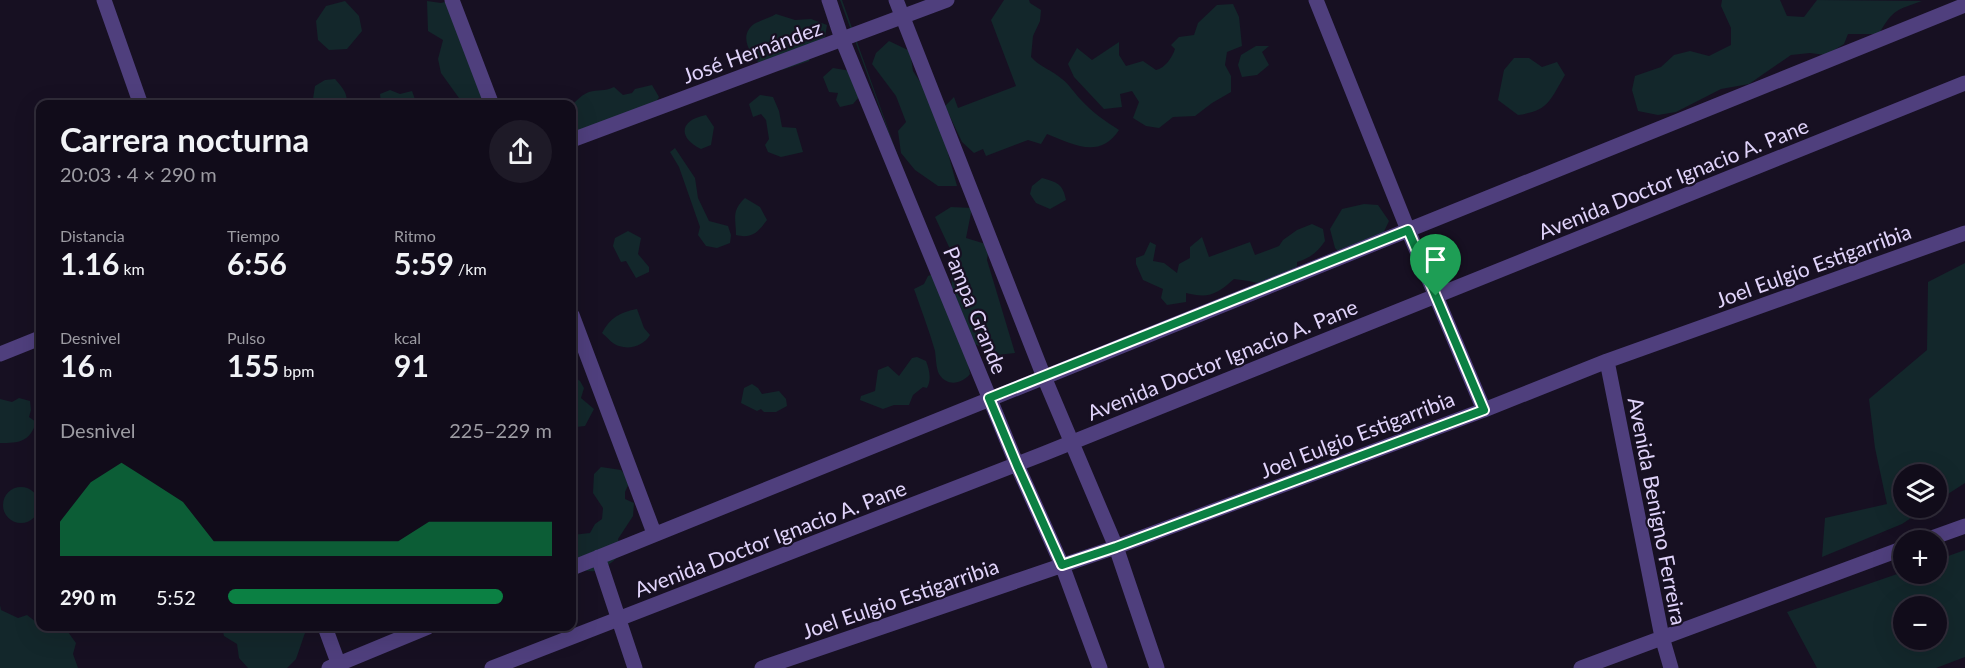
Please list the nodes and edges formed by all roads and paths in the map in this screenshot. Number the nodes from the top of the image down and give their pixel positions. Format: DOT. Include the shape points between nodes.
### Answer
graph roads {
  1 [pos="104,0"];
  2 [pos="452,0"];
  3 [pos="829,0"];
  4 [pos="896,0"];
  5 [pos="947,0"];
  6 [pos="1316,0"];
  7 [pos="1965,5"];
  8 [pos="902,17"];
  9 [pos="842,39"];
  10 [pos="1965,83"];
  11 [pos="139,100"];
  12 [pos="490,100"];
  13 [pos="576,139"];
  14 [pos="1408,230"];
  15 [pos="1965,233"];
  16 [pos="1436,296"];
  17 [pos="576,326"];
  18 [pos="36,340"];
  19 [pos="0,354"];
  20 [pos="1607,361"];
  21 [pos="1044,376"];
  22 [pos="989,398"];
  23 [pos="1484,410"];
  24 [pos="1072,443"];
  25 [pos="1017,465"];
  26 [pos="1965,526"];
  27 [pos="1947,532"];
  28 [pos="654,533"];
  29 [pos="1116,547"];
  30 [pos="1893,552"];
  31 [pos="598,557"];
  32 [pos="1062,565"];
  33 [pos="576,566"];
  34 [pos="619,619"];
  35 [pos="326,631"];
  36 [pos="419,631"];
  37 [pos="1662,637"];
  38 [pos="336,667"];
  39 [pos="492,668"];
  40 [pos="635,668"];
  41 [pos="762,668"];
  42 [pos="1100,668"];
  43 [pos="1157,668"];
  44 [pos="1581,668"];
  45 [pos="1671,668"];
  1 -- 11 [label="street"];
  2 -- 12 [label="street"];
  3 -- 9 [label="street, Pampa Grande"];
  4 -- 8 [label="street, Pampa Grande"];
  5 -- 8 [label="street, José Hernández"];
  6 -- 14 [label="street"];
  7 -- 14 [label="street"];
  8 -- 9 [label="street, José Hernández"];
  8 -- 21 [label="street, Pampa Grande"];
  9 -- 13 [label="street, José Hernández"];
  9 -- 22 [label="street, Pampa Grande"];
  10 -- 16 [label="street, Avenida Doctor Ignacio A. Pane"];
  14 -- 16 [label="street"];
  14 -- 21 [label="street"];
  15 -- 20 [label="street, Joel Eulgio Estigarribia"];
  16 -- 23 [label="street"];
  16 -- 24 [label="street, Avenida Doctor Ignacio A. Pane"];
  17 -- 28 [label="street"];
  18 -- 19 [label="street"];
  20 -- 23 [label="street, Joel Eulgio Estigarribia"];
  20 -- 37 [label="street, Avenida Benigno Ferreira"];
  21 -- 22 [label="street"];
  21 -- 24 [label="street, Pampa Grande"];
  22 -- 25 [label="street, Pampa Grande"];
  22 -- 28 [label="street"];
  23 -- 29 [label="street, Joel Eulgio Estigarribia"];
  24 -- 25 [label="street, Avenida Doctor Ignacio A. Pane"];
  24 -- 29 [label="street, Pampa Grande"];
  25 -- 32 [label="street, Pampa Grande"];
  25 -- 34 [label="street, Avenida Doctor Ignacio A. Pane"];
  26 -- 27 [label="street"];
  28 -- 31 [label="street"];
  29 -- 32 [label="street, Joel Eulgio Estigarribia"];
  29 -- 43 [label="street, Pampa Grande"];
  30 -- 37 [label="street"];
  31 -- 33 [label="street"];
  31 -- 34 [label="street"];
  32 -- 41 [label="street, Joel Eulgio Estigarribia"];
  32 -- 42 [label="street, Pampa Grande"];
  34 -- 39 [label="street, Avenida Doctor Ignacio A. Pane"];
  34 -- 40 [label="street"];
  35 -- 38 [label="street"];
  36 -- 38 [label="street"];
  37 -- 44 [label="street"];
  37 -- 45 [label="street, Avenida Benigno Ferreira"];
}
